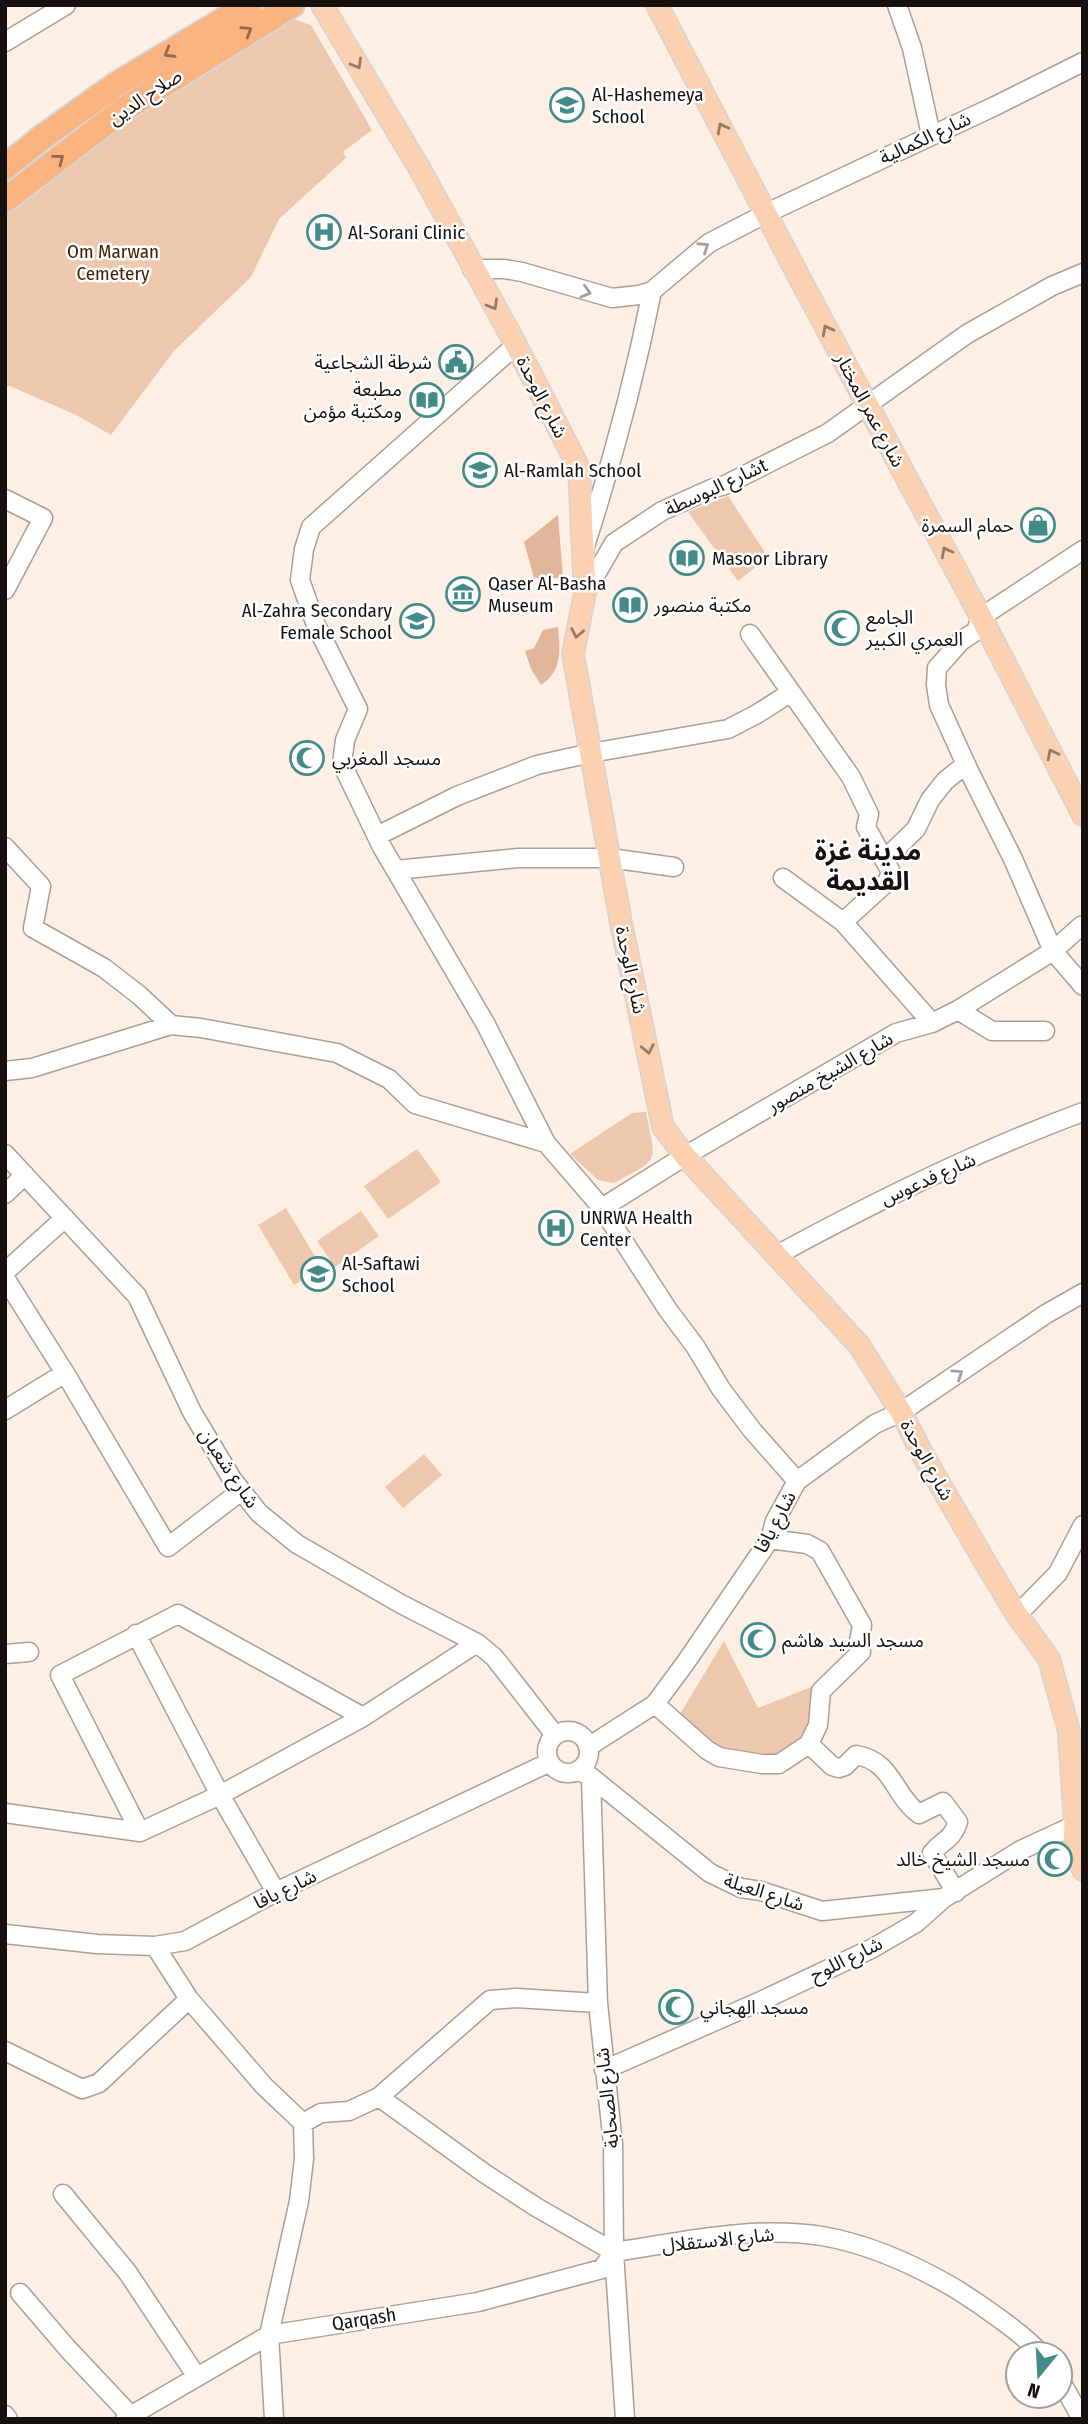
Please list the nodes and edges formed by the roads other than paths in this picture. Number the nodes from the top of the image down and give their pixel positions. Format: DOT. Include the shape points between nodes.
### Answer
graph roads {
  1 [pos="66,5"];
  2 [pos="249,5"];
  3 [pos="292,5"];
  4 [pos="322,5"];
  5 [pos="657,5"];
  6 [pos="897,5"];
  7 [pos="5,42"];
  8 [pos="1083,62"];
  9 [pos="931,135"];
  10 [pos="5,167"];
  11 [pos="5,200"];
  12 [pos="767,213"];
  13 [pos="472,269"];
  14 [pos="1083,274"];
  15 [pos="652,291"];
  16 [pos="516,345"];
  17 [pos="868,406"];
  18 [pos="5,499"];
  19 [pos="1083,550"];
  20 [pos="583,553"];
  21 [pos="5,590"];
  22 [pos="586,593"];
  23 [pos="981,617"];
  24 [pos="750,634"];
  25 [pos="790,692"];
  26 [pos="591,753"];
  27 [pos="965,764"];
  28 [pos="1075,781"];
  29 [pos="1083,815"];
  30 [pos="377,835"];
  31 [pos="5,847"];
  32 [pos="610,858"];
  33 [pos="884,860"];
  34 [pos="674,867"];
  35 [pos="396,870"];
  36 [pos="783,878"];
  37 [pos="843,922"];
  38 [pos="1083,928"];
  39 [pos="1053,951"];
  40 [pos="1083,986"];
  41 [pos="958,1010"];
  42 [pos="932,1023"];
  43 [pos="171,1026"];
  44 [pos="1045,1031"];
  45 [pos="5,1071"];
  46 [pos="1083,1112"];
  47 [pos="546,1143"];
  48 [pos="5,1154"];
  49 [pos="685,1156"];
  50 [pos="25,1175"];
  51 [pos="5,1194"];
  52 [pos="602,1208"];
  53 [pos="65,1218"];
  54 [pos="777,1255"];
  55 [pos="5,1272"];
  56 [pos="5,1278"];
  57 [pos="1083,1293"];
  58 [pos="65,1373"];
  59 [pos="5,1410"];
  60 [pos="901,1412"];
  61 [pos="797,1481"];
  62 [pos="241,1491"];
  63 [pos="1083,1525"];
  64 [pos="770,1539"];
  65 [pos="1017,1615"];
  66 [pos="135,1634"];
  67 [pos="477,1643"];
  68 [pos="29,1652"];
  69 [pos="5,1654"];
  70 [pos="654,1704"];
  71 [pos="363,1717"];
  72 [pos="555,1735"];
  73 [pos="809,1744"];
  74 [pos="589,1747"];
  75 [pos="550,1762"];
  76 [pos="584,1774"];
  77 [pos="220,1794"];
  78 [pos="5,1813"];
  79 [pos="1079,1824"];
  80 [pos="140,1832"];
  81 [pos="1083,1870"];
  82 [pos="276,1892"];
  83 [pos="950,1895"];
  84 [pos="5,1934"];
  85 [pos="155,1946"];
  86 [pos="189,1998"];
  87 [pos="598,2003"];
  88 [pos="5,2051"];
  89 [pos="604,2070"];
  90 [pos="379,2097"];
  91 [pos="303,2123"];
  92 [pos="63,2193"];
  93 [pos="614,2252"];
  94 [pos="20,2293"];
  95 [pos="270,2335"];
  96 [pos="1023,2340"];
  97 [pos="197,2377"];
  98 [pos="129,2418"];
  99 [pos="274,2419"];
  100 [pos="625,2419"];
  1 -- 7 [label="street"];
  2 -- 10 [label="highway, صلاح الدين, one-way" via="117,84"];
  11 -- 3 [label="highway, صلاح الدين, one-way" via="124,109"];
  4 -- 13 [label="main road, شارع الوحدة, one-way" via="421,171"];
  12 -- 5 [label="main road, شارع عمر المختار, one-way"];
  6 -- 9 [label="street" via="912,48"];
  8 -- 9 [label="street, شارع الكمالية"];
  9 -- 12 [label="street, شارع الكمالية"];
  15 -- 12 [label="street, شارع الكمالية, one-way" via="709,243"];
  17 -- 12 [label="main road, شارع عمر المختار, one-way"];
  13 -- 15 [label="street, one-way" via="522,272 612,298"];
  13 -- 16 [label="main road, شارع الوحدة, one-way"];
  14 -- 17 [label="street, شارع البوسطةt" via="1052,286 967,334"];
  15 -- 20 [label="street"];
  16 -- 20 [label="main road, شارع الوحدة" via="579,468"];
  16 -- 30 [label="street" via="311,527 304,550 300,580 358,709 345,740 342,764"];
  17 -- 22 [label="street, شارع البوسطةt" via="828,433 662,511 614,543"];
  23 -- 17 [label="main road, شارع عمر المختار, one-way"];
  18 -- 21 [label="street" via="43,518"];
  19 -- 23 [label="street"];
  20 -- 22 [label="main road, شارع الوحدة"];
  22 -- 26 [label="main road, شارع الوحدة, one-way" via="573,654"];
  23 -- 27 [label="street" via="976,631 937,668 939,705"];
  28 -- 23 [label="main road, شارع عمر المختار, one-way"];
  24 -- 25 [label="street"];
  25 -- 26 [label="street" via="728,729"];
  25 -- 33 [label="street" via="851,777 869,814 866,827"];
  26 -- 30 [label="street" via="537,765 487,784"];
  26 -- 32 [label="main road, شارع الوحدة"];
  27 -- 33 [label="street" via="944,781 916,829"];
  27 -- 39 [label="street"];
  28 -- 29 [label="main road, شارع عمر المختار"];
  30 -- 35 [label="street"];
  31 -- 43 [label="street" via="41,886 33,928 104,968"];
  32 -- 34 [label="street"];
  32 -- 35 [label="street" via="518,858"];
  32 -- 49 [label="main road, شارع الوحدة, one-way" via="663,1127"];
  33 -- 37 [label="street" via="891,872 887,882"];
  35 -- 47 [label="street" via="485,1023"];
  36 -- 37 [label="street"];
  37 -- 42 [label="street"];
  38 -- 39 [label="street, شارع الشيخ منصور"];
  39 -- 40 [label="street"];
  39 -- 41 [label="street, شارع الشيخ منصور"];
  41 -- 42 [label="street, شارع الشيخ منصور"];
  41 -- 44 [label="street" via="992,1031"];
  42 -- 49 [label="street, شارع الشيخ منصور" via="896,1033"];
  43 -- 45 [label="street" via="32,1068"];
  43 -- 47 [label="street" via="337,1053 389,1079 415,1104"];
  46 -- 54 [label="street, شارع فدعوس" via="867,1206"];
  47 -- 52 [label="street"];
  48 -- 50 [label="street, شارع شعبان"];
  49 -- 52 [label="street, شارع الشيخ منصور"];
  49 -- 54 [label="main road, شارع الوحدة"];
  50 -- 51 [label="street"];
  50 -- 53 [label="street, شارع شعبان"];
  52 -- 61 [label="street" via="721,1389"];
  53 -- 55 [label="street"];
  53 -- 62 [label="street, شارع شعبان" via="137,1296 192,1412"];
  54 -- 60 [label="main road, شارع الوحدة" via="859,1345"];
  56 -- 58 [label="street"];
  60 -- 57 [label="street, شارع يافا, one-way"];
  58 -- 59 [label="street"];
  58 -- 62 [label="street" via="168,1548"];
  60 -- 61 [label="street, شارع يافا" via="875,1424"];
  60 -- 65 [label="main road, شارع الوحدة"];
  61 -- 64 [label="street, شارع يافا"];
  62 -- 67 [label="street, شارع شعبان" via="259,1513 297,1544"];
  63 -- 65 [label="street" via="1058,1573"];
  64 -- 70 [label="street, شارع يافا"];
  64 -- 73 [label="street" via="807,1544 820,1551 862,1625 861,1652 821,1691 818,1725"];
  65 -- 79 [label="main road, شارع الوحدة" via="1049,1658 1069,1731"];
  66 -- 71 [label="street" via="178,1614"];
  66 -- 77 [label="street"];
  66 -- 80 [label="street" via="60,1675"];
  67 -- 71 [label="street"];
  67 -- 72 [label="street, شارع شعبان" via="494,1657"];
  68 -- 69 [label="street"];
  70 -- 73 [label="street" via="719,1757 779,1764"];
  70 -- 74 [label="street, شارع يافا"];
  71 -- 77 [label="street"];
  72 -- 74 [label="street" via="575,1732"];
  72 -- 75 [label="street" via="547,1751"];
  73 -- 83 [label="street" via="839,1768 856,1755 870,1757 919,1814 943,1802 958,1822 950,1838 932,1853"];
  74 -- 76 [label="street"];
  75 -- 76 [label="street" via="562,1772"];
  75 -- 82 [label="street, شارع يافا"];
  76 -- 83 [label="street, شارع العيلة" via="710,1873 741,1888 822,1911"];
  76 -- 87 [label="street, شارع الصحابة"];
  77 -- 80 [label="street"];
  77 -- 82 [label="street"];
  78 -- 80 [label="street"];
  79 -- 81 [label="main road, شارع الوحدة" via="1074,1852"];
  79 -- 83 [label="street, شارع اللوح" via="1021,1850"];
  82 -- 85 [label="street, شارع يافا" via="185,1941"];
  83 -- 89 [label="street, شارع اللوح" via="916,1923 873,1948"];
  84 -- 85 [label="street, شارع يافا"];
  85 -- 86 [label="street"];
  86 -- 88 [label="street" via="99,2083 82,2089"];
  86 -- 91 [label="street" via="264,2086"];
  87 -- 89 [label="street, شارع الصحابة"];
  87 -- 90 [label="street" via="490,2000"];
  89 -- 93 [label="street, شارع الصحابة" via="613,2144"];
  90 -- 91 [label="street" via="349,2111 321,2113"];
  90 -- 93 [label="street" via="484,2173"];
  91 -- 95 [label="street" via="299,2201"];
  92 -- 97 [label="street" via="128,2273"];
  93 -- 95 [label="street, Qarqash" via="602,2269 478,2302"];
  93 -- 96 [label="street, شارع الاستقلال" via="729,2236 821,2236 896,2259 935,2278 974,2301"];
  93 -- 100 [label="street, شارع الصحابة"];
  94 -- 98 [label="street"];
  95 -- 97 [label="street, Qarqash"];
  95 -- 99 [label="street"];
  97 -- 98 [label="street, Qarqash"];
}
